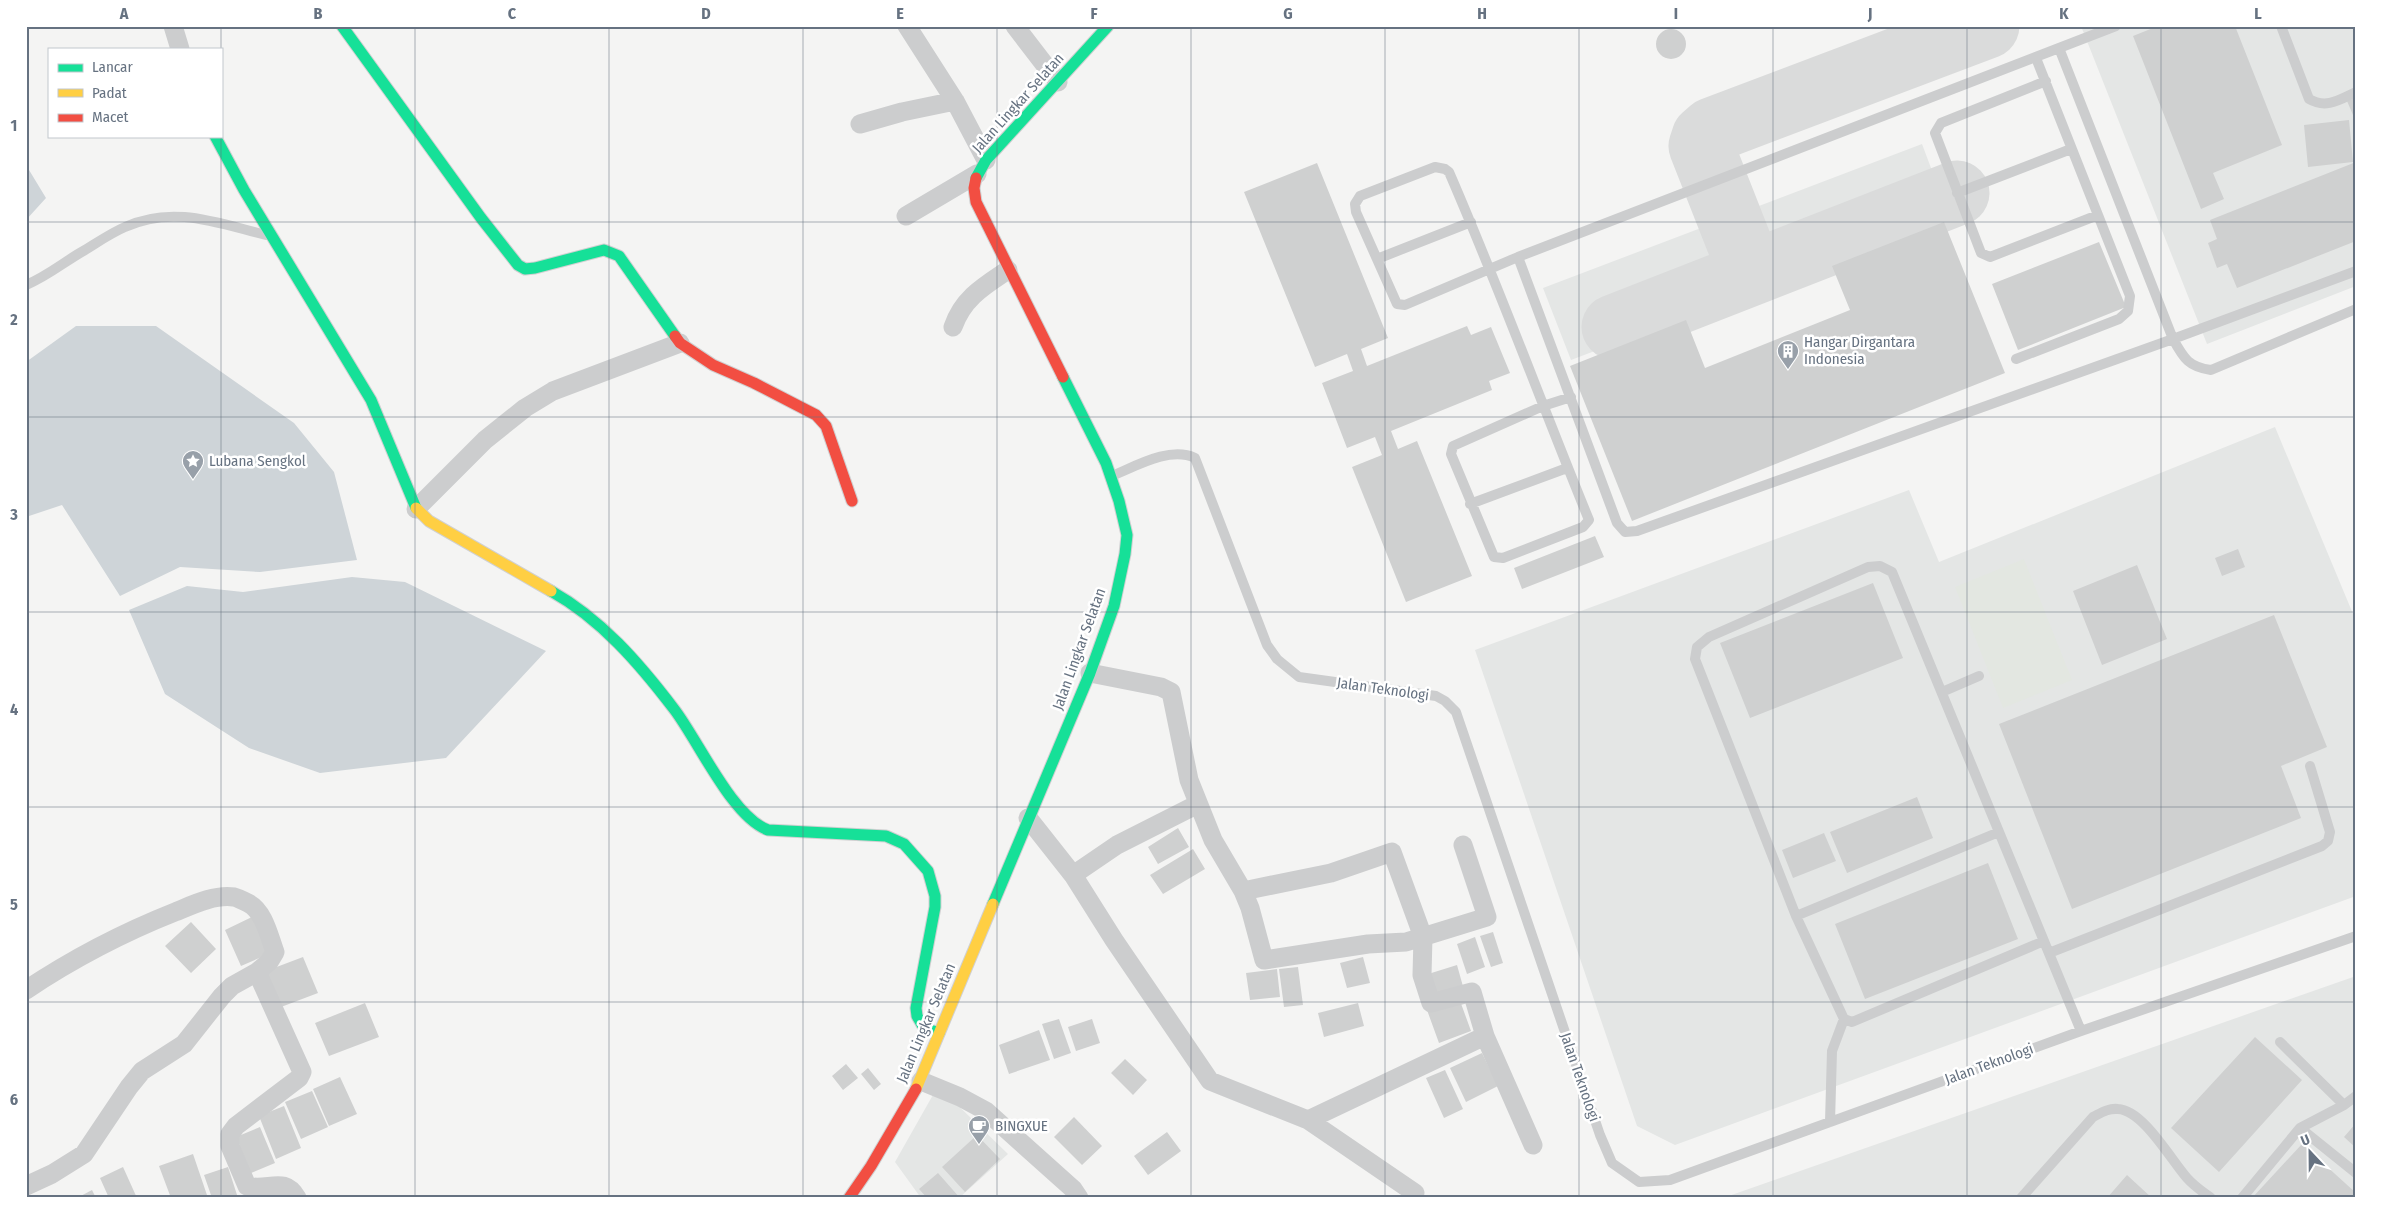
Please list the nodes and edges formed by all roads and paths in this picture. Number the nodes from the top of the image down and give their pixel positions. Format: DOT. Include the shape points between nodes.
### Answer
graph roads {
  1 [pos="173,26"];
  2 [pos="342,26"];
  3 [pos="908,26"];
  4 [pos="1014,26"];
  5 [pos="1108,26"];
  6 [pos="2116,26"];
  7 [pos="2281,26"];
  8 [pos="180,48"];
  9 [pos="2059,48"];
  10 [pos="2036,58"];
  11 [pos="1058,82"];
  12 [pos="2046,82"];
  13 [pos="2356,92"];
  14 [pos="955,101"];
  15 [pos="860,124"];
  16 [pos="217,138"];
  17 [pos="2071,149"];
  18 [pos="981,167"];
  19 [pos="1957,193"];
  20 [pos="2098,215"];
  21 [pos="906,216"];
  22 [pos="1471,222"];
  23 [pos="274,238"];
  24 [pos="1518,257"];
  25 [pos="1377,260"];
  26 [pos="1490,268"];
  27 [pos="1008,270"];
  28 [pos="2356,271"];
  29 [pos="26,286"];
  30 [pos="2356,309"];
  31 [pos="953,326"];
  32 [pos="2173,340"];
  33 [pos="680,343"];
  34 [pos="2016,359"];
  35 [pos="1572,397"];
  36 [pos="1543,406"];
  37 [pos="1567,468"];
  38 [pos="1111,476"];
  39 [pos="852,501"];
  40 [pos="1470,504"];
  41 [pos="416,509"];
  42 [pos="1090,673"];
  43 [pos="1979,676"];
  44 [pos="1942,692"];
  45 [pos="2310,766"];
  46 [pos="1198,804"];
  47 [pos="1028,818"];
  48 [pos="1999,832"];
  49 [pos="1463,845"];
  50 [pos="1073,875"];
  51 [pos="1243,891"];
  52 [pos="1796,916"];
  53 [pos="2356,936"];
  54 [pos="1423,937"];
  55 [pos="2044,940"];
  56 [pos="2049,953"];
  57 [pos="257,972"];
  58 [pos="26,990"];
  59 [pos="1844,1019"];
  60 [pos="2081,1031"];
  61 [pos="939,1033"];
  62 [pos="1485,1036"];
  63 [pos="2280,1042"];
  64 [pos="921,1081"];
  65 [pos="2356,1096"];
  66 [pos="2344,1105"];
  67 [pos="1308,1120"];
  68 [pos="1830,1122"];
  69 [pos="2300,1128"];
  70 [pos="1533,1145"];
  71 [pos="2356,1173"];
  72 [pos="26,1186"];
  73 [pos="1415,1193"];
  74 [pos="298,1198"];
  75 [pos="849,1198"];
  76 [pos="1079,1198"];
  77 [pos="2020,1198"];
  78 [pos="2211,1198"];
  79 [pos="2242,1198"];
  1 -- 8 [label="street"];
  2 -- 33 [label="street" via="518,265 525,269 535,268 604,250 619,256"];
  3 -- 14 [label="street"];
  4 -- 11 [label="street"];
  5 -- 11 [label="street, Jalan Lingkar Selatan"];
  6 -- 9 [label="lane"];
  7 -- 13 [label="lane" via="2309,99 2327,105"];
  9 -- 10 [label="lane"];
  9 -- 32 [label="lane"];
  10 -- 12 [label="lane"];
  10 -- 24 [label="lane"];
  11 -- 18 [label="street, Jalan Lingkar Selatan"];
  12 -- 17 [label="lane"];
  12 -- 19 [label="lane" via="1941,123 1935,133"];
  14 -- 15 [label="street"];
  14 -- 18 [label="street"];
  16 -- 23 [label="street"];
  17 -- 19 [label="lane"];
  17 -- 20 [label="lane"];
  18 -- 21 [label="street"];
  18 -- 27 [label="street, Jalan Lingkar Selatan" via="974,188 976,202"];
  19 -- 20 [label="lane" via="1981,253 1990,257"];
  20 -- 34 [label="lane" via="2127,285 2130,296 2128,311 2119,319"];
  22 -- 25 [label="lane"];
  22 -- 25 [label="lane" via="1445,169 1435,167 1367,193 1360,196 1355,204 1356,212"];
  22 -- 26 [label="lane"];
  23 -- 29 [label="lane" via="198,218 159,217 125,227"];
  23 -- 41 [label="street" via="371,400"];
  24 -- 26 [label="lane"];
  24 -- 35 [label="lane"];
  25 -- 26 [label="lane" via="1397,304 1405,305"];
  26 -- 36 [label="lane"];
  27 -- 31 [label="street" via="966,301"];
  27 -- 38 [label="street, Jalan Lingkar Selatan"];
  28 -- 32 [label="lane"];
  30 -- 32 [label="lane" via="2211,370 2196,368 2183,357"];
  32 -- 35 [label="lane" via="1637,531 1625,532 1617,523"];
  33 -- 39 [label="street" via="713,365 816,414 826,426"];
  33 -- 41 [label="street" via="554,391 525,408 484,440"];
  35 -- 36 [label="lane"];
  36 -- 37 [label="lane"];
  36 -- 40 [label="lane" via="1453,446 1451,454"];
  37 -- 40 [label="lane"];
  37 -- 40 [label="lane" via="1589,520 1583,527 1503,558 1494,557"];
  38 -- 42 [label="street, Jalan Lingkar Selatan" via="1127,535 1125,554 1114,606"];
  38 -- 68 [label="lane, Jalan Teknologi" via="1179,453 1194,458 1267,645 1277,659 1300,677 1436,696 1456,712 1596,1126 1612,1163 1639,1182 1670,1180"];
  41 -- 61 [label="street" via="465,543 564,598 614,637 674,709 739,808 757,826 768,830 886,836 904,844 928,871 936,896 916,1008 924,1028"];
  42 -- 46 [label="street" via="1171,692 1189,780"];
  42 -- 47 [label="street, Jalan Lingkar Selatan"];
  43 -- 44 [label="lane"];
  44 -- 48 [label="lane"];
  44 -- 52 [label="lane" via="1892,572 1880,566 1868,567 1709,637 1697,647 1695,659"];
  45 -- 56 [label="lane" via="2330,832 2328,841 2322,846"];
  46 -- 50 [label="street" via="1117,845"];
  46 -- 51 [label="street" via="1213,840"];
  47 -- 50 [label="street"];
  47 -- 61 [label="street, Jalan Lingkar Selatan"];
  48 -- 52 [label="lane"];
  48 -- 55 [label="lane"];
  49 -- 54 [label="street" via="1487,917"];
  50 -- 67 [label="street" via="1210,1081"];
  51 -- 54 [label="street" via="1264,960 1368,944 1393,944"];
  51 -- 54 [label="street" via="1331,873 1392,852"];
  52 -- 59 [label="lane"];
  53 -- 60 [label="lane, Jalan Teknologi"];
  54 -- 62 [label="street" via="1422,975 1431,1003 1472,992"];
  55 -- 56 [label="lane"];
  55 -- 59 [label="lane" via="1852,1022"];
  56 -- 60 [label="lane"];
  57 -- 58 [label="street" via="275,952 256,909 233,897 209,900 136,928 68,962"];
  57 -- 72 [label="street" via="232,986 184,1044 142,1071 84,1154"];
  57 -- 74 [label="street" via="302,1072 299,1078 236,1126 230,1134 230,1146 247,1186 257,1189 283,1185 292,1188"];
  59 -- 68 [label="lane" via="1832,1051"];
  60 -- 68 [label="lane, Jalan Teknologi"];
  61 -- 64 [label="street, Jalan Lingkar Selatan"];
  62 -- 67 [label="street"];
  62 -- 70 [label="street"];
  63 -- 66 [label="lane"];
  64 -- 75 [label="street, Jalan Lingkar Selatan"];
  64 -- 76 [label="street" via="986,1111 1074,1188"];
  65 -- 66 [label="lane"];
  66 -- 69 [label="lane"];
  67 -- 73 [label="street"];
  69 -- 71 [label="lane"];
  69 -- 79 [label="lane"];
  77 -- 78 [label="lane" via="2093,1118 2105,1110 2119,1109 2142,1121 2189,1180"];
}
